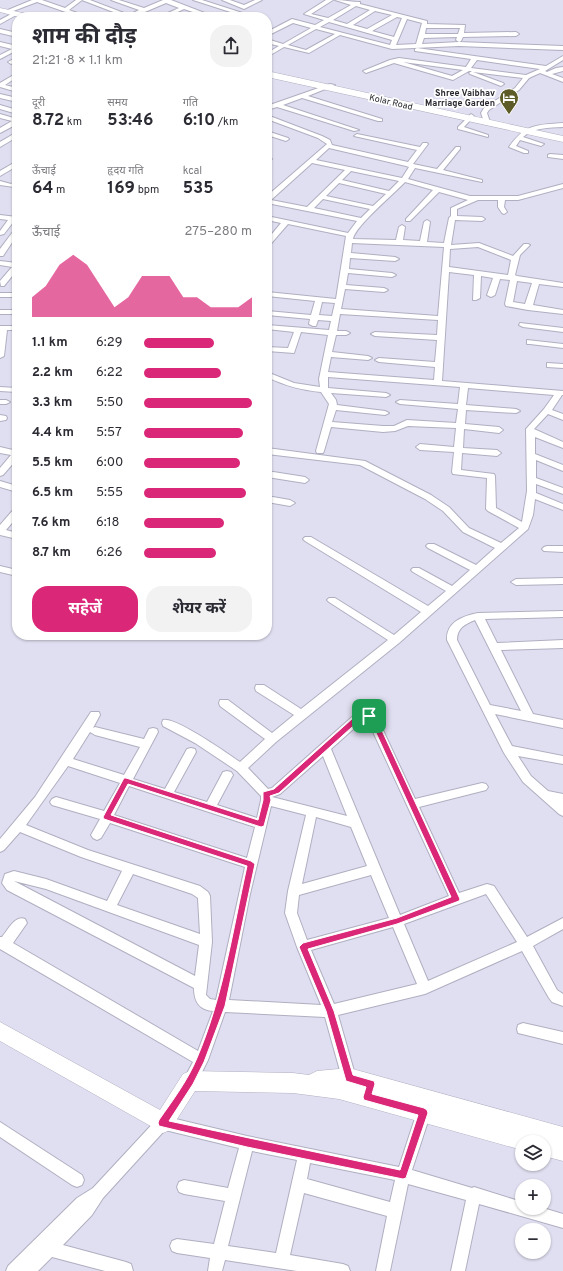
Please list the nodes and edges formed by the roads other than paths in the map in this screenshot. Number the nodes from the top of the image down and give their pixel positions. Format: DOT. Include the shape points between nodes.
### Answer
graph roads {
  1 [pos="37,0"];
  2 [pos="80,0"];
  3 [pos="85,0"];
  4 [pos="114,0"];
  5 [pos="157,0"];
  6 [pos="196,0"];
  7 [pos="228,0"];
  8 [pos="259,0"];
  9 [pos="330,0"];
  10 [pos="338,0"];
  11 [pos="363,0"];
  12 [pos="46,1"];
  13 [pos="123,1"];
  14 [pos="165,1"];
  15 [pos="356,4"];
  16 [pos="138,8"];
  17 [pos="183,8"];
  18 [pos="376,9"];
  19 [pos="65,10"];
  20 [pos="144,10"];
  21 [pos="12,12"];
  22 [pos="70,12"];
  23 [pos="118,12"];
  24 [pos="139,12"];
  25 [pos="174,12"];
  26 [pos="196,12"];
  27 [pos="236,12"];
  28 [pos="8,14"];
  29 [pos="396,15"];
  30 [pos="405,17"];
  31 [pos="329,20"];
  32 [pos="0,22"];
  33 [pos="349,25"];
  34 [pos="424,26"];
  35 [pos="316,27"];
  36 [pos="272,29"];
  37 [pos="275,30"];
  38 [pos="368,30"];
  39 [pos="0,31"];
  40 [pos="272,32"];
  41 [pos="12,34"];
  42 [pos="338,34"];
  43 [pos="516,34"];
  44 [pos="460,35"];
  45 [pos="422,36"];
  46 [pos="396,39"];
  47 [pos="272,43"];
  48 [pos="0,44"];
  49 [pos="459,44"];
  50 [pos="419,45"];
  51 [pos="283,46"];
  52 [pos="12,47"];
  53 [pos="392,47"];
  54 [pos="401,48"];
  55 [pos="563,48"];
  56 [pos="12,50"];
  57 [pos="272,52"];
  58 [pos="0,58"];
  59 [pos="475,58"];
  60 [pos="392,61"];
  61 [pos="562,61"];
  62 [pos="563,69"];
  63 [pos="467,70"];
  64 [pos="272,71"];
  65 [pos="366,71"];
  66 [pos="547,71"];
  67 [pos="272,75"];
  68 [pos="527,77"];
  69 [pos="12,79"];
  70 [pos="563,80"];
  71 [pos="501,84"];
  72 [pos="329,86"];
  73 [pos="12,89"];
  74 [pos="0,96"];
  75 [pos="303,96"];
  76 [pos="12,98"];
  77 [pos="278,105"];
  78 [pos="0,107"];
  79 [pos="272,107"];
  80 [pos="12,111"];
  81 [pos="0,116"];
  82 [pos="469,117"];
  83 [pos="12,120"];
  84 [pos="272,120"];
  85 [pos="380,120"];
  86 [pos="487,121"];
  87 [pos="12,124"];
  88 [pos="563,125"];
  89 [pos="1,129"];
  90 [pos="529,130"];
  91 [pos="272,135"];
  92 [pos="563,135"];
  93 [pos="486,136"];
  94 [pos="12,137"];
  95 [pos="519,138"];
  96 [pos="563,139"];
  97 [pos="286,140"];
  98 [pos="330,143"];
  99 [pos="541,144"];
  100 [pos="0,145"];
  101 [pos="458,148"];
  102 [pos="526,152"];
  103 [pos="550,156"];
  104 [pos="563,157"];
  105 [pos="311,161"];
  106 [pos="411,165"];
  107 [pos="12,166"];
  108 [pos="349,169"];
  109 [pos="439,171"];
  110 [pos="0,174"];
  111 [pos="404,180"];
  112 [pos="338,181"];
  113 [pos="480,181"];
  114 [pos="0,183"];
  115 [pos="12,186"];
  116 [pos="563,186"];
  117 [pos="437,190"];
  118 [pos="391,193"];
  119 [pos="272,196"];
  120 [pos="360,196"];
  121 [pos="323,197"];
  122 [pos="476,198"];
  123 [pos="502,198"];
  124 [pos="272,201"];
  125 [pos="375,208"];
  126 [pos="308,210"];
  127 [pos="504,212"];
  128 [pos="0,217"];
  129 [pos="454,217"];
  130 [pos="12,219"];
  131 [pos="272,219"];
  132 [pos="482,219"];
  133 [pos="362,220"];
  134 [pos="408,220"];
  135 [pos="12,222"];
  136 [pos="286,222"];
  137 [pos="427,222"];
  138 [pos="402,227"];
  139 [pos="1,233"];
  140 [pos="12,234"];
  141 [pos="12,238"];
  142 [pos="349,238"];
  143 [pos="272,239"];
  144 [pos="399,242"];
  145 [pos="423,244"];
  146 [pos="526,245"];
  147 [pos="447,246"];
  148 [pos="0,254"];
  149 [pos="346,254"];
  150 [pos="395,259"];
  151 [pos="514,259"];
  152 [pos="0,263"];
  153 [pos="12,264"];
  154 [pos="446,269"];
  155 [pos="345,270"];
  156 [pos="12,271"];
  157 [pos="478,273"];
  158 [pos="392,275"];
  159 [pos="496,276"];
  160 [pos="514,278"];
  161 [pos="536,281"];
  162 [pos="1,284"];
  163 [pos="563,285"];
  164 [pos="341,287"];
  165 [pos="384,290"];
  166 [pos="272,294"];
  167 [pos="0,295"];
  168 [pos="12,295"];
  169 [pos="491,296"];
  170 [pos="476,298"];
  171 [pos="320,299"];
  172 [pos="338,301"];
  173 [pos="528,308"];
  174 [pos="336,311"];
  175 [pos="563,311"];
  176 [pos="0,312"];
  177 [pos="12,312"];
  178 [pos="272,314"];
  179 [pos="315,318"];
  180 [pos="441,318"];
  181 [pos="335,319"];
  182 [pos="523,325"];
  183 [pos="272,327"];
  184 [pos="2,328"];
  185 [pos="298,330"];
  186 [pos="563,330"];
  187 [pos="312,331"];
  188 [pos="332,333"];
  189 [pos="346,333"];
  190 [pos="375,334"];
  191 [pos="440,338"];
  192 [pos="530,342"];
  193 [pos="563,346"];
  194 [pos="272,349"];
  195 [pos="328,354"];
  196 [pos="0,356"];
  197 [pos="368,358"];
  198 [pos="379,360"];
  199 [pos="439,365"];
  200 [pos="550,365"];
  201 [pos="563,366"];
  202 [pos="325,374"];
  203 [pos="272,376"];
  204 [pos="438,384"];
  205 [pos="464,386"];
  206 [pos="0,389"];
  207 [pos="12,390"];
  208 [pos="324,390"];
  209 [pos="561,393"];
  210 [pos="386,395"];
  211 [pos="400,402"];
  212 [pos="332,407"];
  213 [pos="461,407"];
  214 [pos="516,411"];
  215 [pos="547,411"];
  216 [pos="385,413"];
  217 [pos="563,417"];
  218 [pos="329,424"];
  219 [pos="461,426"];
  220 [pos="499,430"];
  221 [pos="530,432"];
  222 [pos="563,444"];
  223 [pos="420,447"];
  224 [pos="0,450"];
  225 [pos="458,450"];
  226 [pos="320,451"];
  227 [pos="272,452"];
  228 [pos="12,453"];
  229 [pos="497,454"];
  230 [pos="530,455"];
  231 [pos="12,460"];
  232 [pos="563,468"];
  233 [pos="0,473"];
  234 [pos="272,475"];
  235 [pos="531,479"];
  236 [pos="305,480"];
  237 [pos="0,484"];
  238 [pos="12,488"];
  239 [pos="563,492"];
  240 [pos="530,494"];
  241 [pos="272,500"];
  242 [pos="290,503"];
  243 [pos="563,507"];
  244 [pos="12,517"];
  245 [pos="525,527"];
  246 [pos="0,532"];
  247 [pos="12,535"];
  248 [pos="308,539"];
  249 [pos="431,546"];
  250 [pos="502,547"];
  251 [pos="547,549"];
  252 [pos="563,549"];
  253 [pos="0,569"];
  254 [pos="476,569"];
  255 [pos="416,570"];
  256 [pos="12,572"];
  257 [pos="516,582"];
  258 [pos="563,582"];
  259 [pos="452,590"];
  260 [pos="332,600"];
  261 [pos="428,611"];
  262 [pos="563,614"];
  263 [pos="478,616"];
  264 [pos="395,640"];
  265 [pos="563,644"];
  266 [pos="493,647"];
  267 [pos="260,688"];
  268 [pos="224,703"];
  269 [pos="486,708"];
  270 [pos="95,715"];
  271 [pos="302,715"];
  272 [pos="529,716"];
  273 [pos="167,723"];
  274 [pos="563,724"];
  275 [pos="95,731"];
  276 [pos="153,732"];
  277 [pos="272,739"];
  278 [pos="146,744"];
  279 [pos="325,747"];
  280 [pos="508,750"];
  281 [pos="191,752"];
  282 [pos="563,760"];
  283 [pos="66,761"];
  284 [pos="241,768"];
  285 [pos="226,775"];
  286 [pos="126,780"];
  287 [pos="482,787"];
  288 [pos="168,793"];
  289 [pos="544,794"];
  290 [pos="266,797"];
  291 [pos="563,799"];
  292 [pos="56,802"];
  293 [pos="412,804"];
  294 [pos="210,807"];
  295 [pos="312,811"];
  296 [pos="563,811"];
  297 [pos="107,817"];
  298 [pos="355,823"];
  299 [pos="261,824"];
  300 [pos="19,827"];
  301 [pos="97,835"];
  302 [pos="0,847"];
  303 [pos="251,864"];
  304 [pos="130,868"];
  305 [pos="375,869"];
  306 [pos="4,876"];
  307 [pos="294,891"];
  308 [pos="456,899"];
  309 [pos="110,907"];
  310 [pos="397,921"];
  311 [pos="22,923"];
  312 [pos="563,924"];
  313 [pos="206,942"];
  314 [pos="2,943"];
  315 [pos="525,944"];
  316 [pos="303,947"];
  317 [pos="200,985"];
  318 [pos="425,988"];
  319 [pos="563,1000"];
  320 [pos="221,1006"];
  321 [pos="330,1011"];
  322 [pos="523,1028"];
  323 [pos="0,1032"];
  324 [pos="563,1038"];
  325 [pos="201,1060"];
  326 [pos="349,1078"];
  327 [pos="190,1081"];
  328 [pos="303,1084"];
  329 [pos="369,1091"];
  330 [pos="425,1106"];
  331 [pos="162,1123"];
  332 [pos="0,1129"];
  333 [pos="515,1137"];
  334 [pos="563,1137"];
  335 [pos="247,1143"];
  336 [pos="551,1148"];
  337 [pos="563,1151"];
  338 [pos="305,1155"];
  339 [pos="403,1175"];
  340 [pos="76,1180"];
  341 [pos="298,1184"];
  342 [pos="184,1187"];
  343 [pos="98,1193"];
  344 [pos="474,1194"];
  345 [pos="234,1196"];
  346 [pos="396,1211"];
  347 [pos="563,1221"];
  348 [pos="177,1246"];
  349 [pos="49,1249"];
  350 [pos="219,1252"];
  351 [pos="281,1261"];
  352 [pos="126,1269"];
  353 [pos="13,1271"];
  354 [pos="28,1271"];
  355 [pos="215,1271"];
  356 [pos="343,1271"];
  357 [pos="383,1271"];
  358 [pos="458,1271"];
  1 -- 12 [label="street"];
  1 -- 21 [label="street"];
  2 -- 19 [label="street"];
  3 -- 23 [label="street"];
  4 -- 13 [label="street"];
  5 -- 16 [label="street"];
  6 -- 27 [label="street"];
  7 -- 8 [label="street" via="244,6"];
  9 -- 31 [label="street" via="307,14"];
  10 -- 15 [label="street"];
  11 -- 15 [label="street"];
  12 -- 19 [label="street"];
  13 -- 16 [label="street"];
  14 -- 17 [label="street"];
  14 -- 20 [label="street"];
  15 -- 18 [label="street"];
  15 -- 31 [label="street"];
  16 -- 20 [label="street"];
  17 -- 25 [label="street"];
  17 -- 26 [label="street"];
  18 -- 29 [label="street"];
  18 -- 33 [label="street"];
  19 -- 22 [label="street"];
  20 -- 24 [label="street"];
  28 -- 32 [label="street"];
  29 -- 30 [label="street"];
  29 -- 38 [label="street"];
  30 -- 34 [label="street" via="425,22"];
  30 -- 46 [label="street"];
  31 -- 33 [label="street"];
  31 -- 35 [label="street"];
  33 -- 38 [label="street"];
  34 -- 44 [label="street" via="463,26"];
  34 -- 45 [label="street"];
  35 -- 37 [label="street" via="292,21"];
  35 -- 42 [label="street"];
  35 -- 51 [label="street"];
  36 -- 37 [label="street"];
  37 -- 40 [label="street"];
  38 -- 46 [label="street"];
  39 -- 41 [label="street"];
  42 -- 51 [label="street" via="307,52"];
  42 -- 53 [label="street"];
  43 -- 44 [label="street"];
  44 -- 45 [label="street"];
  44 -- 49 [label="street"];
  45 -- 50 [label="street"];
  46 -- 53 [label="street"];
  47 -- 51 [label="street"];
  48 -- 52 [label="street"];
  49 -- 50 [label="street"];
  49 -- 55 [label="street"];
  50 -- 54 [label="street"];
  51 -- 57 [label="street"];
  53 -- 54 [label="street"];
  54 -- 59 [label="street"];
  56 -- 58 [label="street"];
  59 -- 63 [label="street"];
  59 -- 66 [label="street"];
  60 -- 63 [label="street"];
  60 -- 63 [label="street" via="450,78 456,78"];
  60 -- 65 [label="street"];
  61 -- 66 [label="street"];
  62 -- 66 [label="street"];
  63 -- 68 [label="street"];
  63 -- 71 [label="street"];
  64 -- 72 [label="main road, Kolar Road"];
  66 -- 68 [label="street" via="539,71"];
  66 -- 70 [label="street"];
  67 -- 72 [label="main road, Kolar Road"];
  68 -- 86 [label="street" via="517,89 486,109 484,113"];
  69 -- 73 [label="street" via="0,85"];
  72 -- 75 [label="street"];
  72 -- 82 [label="main road, Kolar Road"];
  74 -- 76 [label="street"];
  75 -- 77 [label="street"];
  75 -- 85 [label="street"];
  77 -- 79 [label="street"];
  77 -- 106 [label="street" via="356,133 424,146"];
  78 -- 80 [label="street"];
  81 -- 83 [label="street"];
  82 -- 86 [label="main road, Kolar Road"];
  82 -- 93 [label="street" via="460,128"];
  84 -- 98 [label="street"];
  86 -- 90 [label="main road, Kolar Road"];
  87 -- 89 [label="street"];
  88 -- 90 [label="street"];
  90 -- 92 [label="main road, Kolar Road"];
  90 -- 95 [label="street"];
  90 -- 96 [label="main road, Kolar Road"];
  91 -- 97 [label="street"];
  94 -- 100 [label="street"];
  95 -- 99 [label="street"];
  95 -- 102 [label="street" via="512,147"];
  98 -- 105 [label="street"];
  98 -- 106 [label="street"];
  101 -- 109 [label="street"];
  103 -- 104 [label="street"];
  105 -- 108 [label="street"];
  105 -- 119 [label="street"];
  106 -- 109 [label="street"];
  106 -- 111 [label="street"];
  107 -- 110 [label="street"];
  108 -- 111 [label="street"];
  108 -- 112 [label="street"];
  109 -- 113 [label="street"];
  111 -- 117 [label="street"];
  111 -- 118 [label="street"];
  112 -- 120 [label="street"];
  112 -- 121 [label="street"];
  114 -- 115 [label="street"];
  116 -- 123 [label="street" via="518,198"];
  117 -- 122 [label="street"];
  117 -- 134 [label="street"];
  118 -- 120 [label="street"];
  118 -- 125 [label="street"];
  120 -- 121 [label="street"];
  120 -- 125 [label="street"];
  121 -- 126 [label="street"];
  122 -- 123 [label="street"];
  122 -- 129 [label="street" via="454,208"];
  123 -- 127 [label="street" via="501,207"];
  124 -- 126 [label="street"];
  125 -- 133 [label="street"];
  126 -- 133 [label="street"];
  128 -- 130 [label="street"];
  129 -- 132 [label="street"];
  129 -- 147 [label="street"];
  131 -- 136 [label="street"];
  133 -- 142 [label="street"];
  135 -- 139 [label="street"];
  136 -- 142 [label="street"];
  136 -- 143 [label="street"];
  137 -- 145 [label="street"];
  138 -- 144 [label="street"];
  139 -- 140 [label="street"];
  141 -- 148 [label="street"];
  142 -- 144 [label="street"];
  142 -- 149 [label="street"];
  144 -- 145 [label="street"];
  145 -- 147 [label="street"];
  146 -- 151 [label="street" via="518,251"];
  147 -- 151 [label="street" via="479,245"];
  147 -- 154 [label="street"];
  149 -- 150 [label="street"];
  149 -- 155 [label="street"];
  151 -- 160 [label="street"];
  152 -- 153 [label="street"];
  154 -- 157 [label="street"];
  154 -- 180 [label="street"];
  155 -- 158 [label="street"];
  155 -- 164 [label="street"];
  156 -- 162 [label="street"];
  157 -- 159 [label="street"];
  157 -- 170 [label="street"];
  159 -- 160 [label="street"];
  159 -- 169 [label="street"];
  160 -- 161 [label="street"];
  160 -- 173 [label="street" via="509,304"];
  161 -- 163 [label="street"];
  161 -- 173 [label="street"];
  164 -- 165 [label="street"];
  164 -- 172 [label="street"];
  166 -- 171 [label="street"];
  167 -- 168 [label="street"];
  171 -- 172 [label="street"];
  171 -- 179 [label="street"];
  172 -- 174 [label="street"];
  173 -- 175 [label="street"];
  174 -- 180 [label="street"];
  174 -- 181 [label="street"];
  176 -- 177 [label="street"];
  178 -- 179 [label="street"];
  179 -- 181 [label="street"];
  179 -- 187 [label="street"];
  180 -- 191 [label="street"];
  181 -- 188 [label="street"];
  182 -- 186 [label="street"];
  183 -- 185 [label="street"];
  184 -- 196 [label="street"];
  185 -- 187 [label="street"];
  185 -- 194 [label="street" via="291,351"];
  187 -- 188 [label="street"];
  188 -- 189 [label="street"];
  188 -- 195 [label="street"];
  190 -- 191 [label="street"];
  191 -- 199 [label="street"];
  192 -- 193 [label="street"];
  195 -- 197 [label="street"];
  195 -- 202 [label="street"];
  198 -- 199 [label="street"];
  199 -- 204 [label="street"];
  200 -- 201 [label="street"];
  202 -- 204 [label="street"];
  202 -- 208 [label="street"];
  203 -- 208 [label="street" via="296,386"];
  204 -- 205 [label="street"];
  205 -- 209 [label="street"];
  205 -- 213 [label="street"];
  206 -- 207 [label="street"];
  208 -- 210 [label="street"];
  208 -- 212 [label="street" via="332,400"];
  209 -- 215 [label="street"];
  211 -- 213 [label="street"];
  212 -- 216 [label="street"];
  212 -- 218 [label="street"];
  213 -- 214 [label="street"];
  213 -- 219 [label="street"];
  215 -- 217 [label="street"];
  215 -- 221 [label="street"];
  218 -- 219 [label="street" via="383,429 407,423"];
  218 -- 226 [label="street"];
  219 -- 220 [label="street"];
  219 -- 225 [label="street"];
  221 -- 222 [label="street"];
  221 -- 230 [label="street"];
  223 -- 225 [label="street"];
  224 -- 228 [label="street"];
  225 -- 229 [label="street"];
  225 -- 245 [label="street" via="456,472 491,476 491,509"];
  227 -- 250 [label="street" via="362,463 428,497 446,509 466,530"];
  230 -- 232 [label="street"];
  230 -- 235 [label="street"];
  231 -- 233 [label="street"];
  234 -- 236 [label="street"];
  235 -- 239 [label="street"];
  235 -- 240 [label="street"];
  237 -- 238 [label="street"];
  240 -- 243 [label="street"];
  240 -- 245 [label="street"];
  241 -- 242 [label="street"];
  244 -- 246 [label="street"];
  245 -- 250 [label="street"];
  246 -- 247 [label="street"];
  248 -- 261 [label="street"];
  249 -- 254 [label="street"];
  250 -- 254 [label="street"];
  251 -- 252 [label="street"];
  253 -- 256 [label="street"];
  254 -- 259 [label="street"];
  255 -- 259 [label="street"];
  257 -- 258 [label="street"];
  259 -- 261 [label="street"];
  260 -- 264 [label="street"];
  261 -- 264 [label="street"];
  262 -- 263 [label="street"];
  263 -- 266 [label="street"];
  263 -- 269 [label="street" via="463,620 451,635"];
  264 -- 271 [label="street"];
  265 -- 266 [label="street"];
  266 -- 272 [label="street"];
  267 -- 271 [label="street"];
  268 -- 277 [label="street"];
  269 -- 272 [label="street"];
  269 -- 280 [label="street"];
  270 -- 283 [label="street"];
  271 -- 277 [label="street"];
  272 -- 274 [label="street"];
  273 -- 284 [label="street" via="199,740"];
  275 -- 278 [label="street"];
  276 -- 278 [label="street"];
  277 -- 284 [label="street"];
  278 -- 286 [label="street"];
  279 -- 290 [label="street"];
  279 -- 293 [label="street" via="361,716 372,718"];
  279 -- 298 [label="street"];
  280 -- 282 [label="street"];
  280 -- 289 [label="street" via="527,779"];
  281 -- 288 [label="street"];
  283 -- 286 [label="street"];
  283 -- 300 [label="street" via="42,799"];
  284 -- 290 [label="street"];
  285 -- 294 [label="street"];
  286 -- 288 [label="street"];
  286 -- 297 [label="street"];
  287 -- 293 [label="street"];
  288 -- 294 [label="street"];
  289 -- 291 [label="street"];
  289 -- 296 [label="street"];
  290 -- 295 [label="street"];
  290 -- 299 [label="street"];
  292 -- 297 [label="street"];
  293 -- 308 [label="street"];
  294 -- 299 [label="street"];
  295 -- 298 [label="street"];
  295 -- 307 [label="street"];
  297 -- 301 [label="street"];
  297 -- 303 [label="street"];
  298 -- 305 [label="street"];
  299 -- 303 [label="street"];
  300 -- 302 [label="street"];
  300 -- 304 [label="street" via="85,854"];
  303 -- 320 [label="street"];
  304 -- 309 [label="street"];
  304 -- 313 [label="street" via="196,890 204,896"];
  305 -- 307 [label="street"];
  305 -- 310 [label="street"];
  306 -- 309 [label="street" via="46,884"];
  306 -- 317 [label="street" via="11,886"];
  307 -- 316 [label="street" via="291,913"];
  308 -- 310 [label="street"];
  308 -- 315 [label="street" via="485,889 490,890"];
  309 -- 313 [label="street"];
  310 -- 316 [label="street"];
  310 -- 318 [label="street"];
  311 -- 314 [label="street"];
  312 -- 315 [label="street"];
  313 -- 317 [label="street"];
  314 -- 325 [label="street"];
  315 -- 318 [label="street"];
  315 -- 319 [label="street" via="553,994"];
  316 -- 321 [label="street"];
  317 -- 320 [label="street" via="200,997 207,1004"];
  318 -- 321 [label="street"];
  320 -- 321 [label="street"];
  320 -- 325 [label="street"];
  321 -- 326 [label="street"];
  322 -- 324 [label="street"];
  323 -- 331 [label="main road"];
  325 -- 327 [label="street"];
  326 -- 328 [label="main road"];
  326 -- 329 [label="main road"];
  327 -- 328 [label="main road"];
  327 -- 331 [label="main road"];
  328 -- 329 [label="main road"];
  329 -- 330 [label="main road"];
  330 -- 333 [label="main road"];
  330 -- 334 [label="main road"];
  330 -- 339 [label="street"];
  331 -- 335 [label="street"];
  331 -- 343 [label="street"];
  332 -- 340 [label="street"];
  335 -- 338 [label="street"];
  335 -- 345 [label="street"];
  336 -- 337 [label="main road"];
  338 -- 339 [label="street"];
  338 -- 341 [label="street"];
  339 -- 344 [label="street"];
  339 -- 346 [label="street"];
  341 -- 346 [label="street"];
  341 -- 351 [label="street"];
  342 -- 345 [label="street"];
  343 -- 349 [label="street" via="87,1210"];
  343 -- 353 [label="street" via="82,1203"];
  344 -- 347 [label="street"];
  344 -- 358 [label="street"];
  345 -- 350 [label="street"];
  346 -- 357 [label="street"];
  348 -- 350 [label="street"];
  349 -- 352 [label="street"];
  349 -- 354 [label="street"];
  350 -- 351 [label="street"];
  350 -- 355 [label="street"];
  351 -- 356 [label="street"];
}
